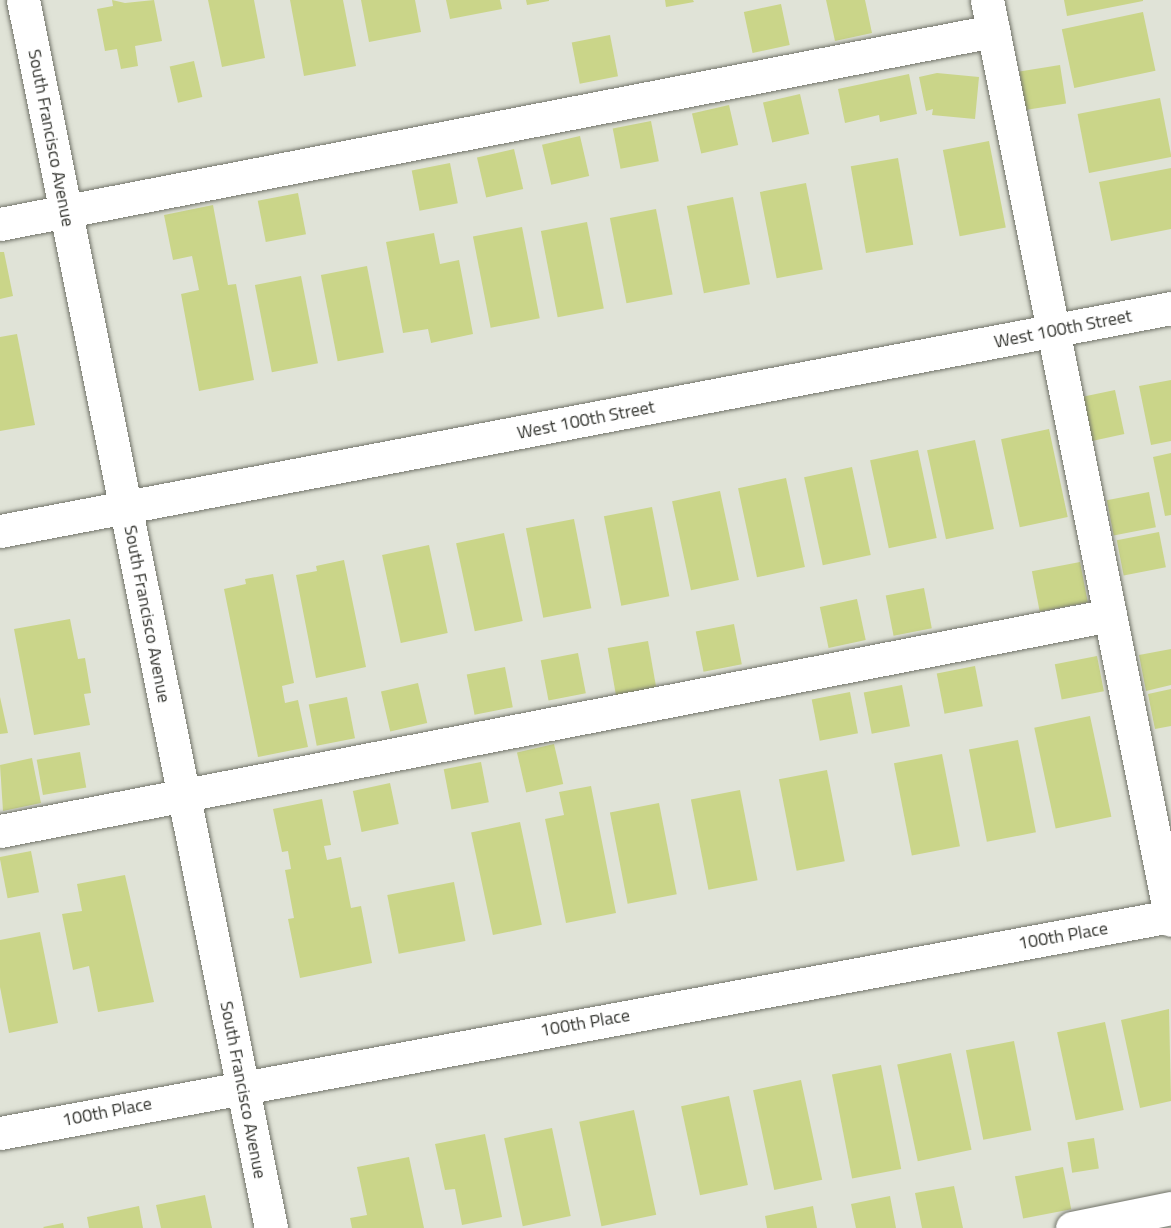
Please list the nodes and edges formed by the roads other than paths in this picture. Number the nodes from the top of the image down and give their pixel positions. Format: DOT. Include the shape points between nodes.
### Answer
graph roads {
  1 [pos="23,0"];
  2 [pos="990,15"];
  3 [pos="66,211"];
  4 [pos="0,224"];
  5 [pos="1171,308"];
  6 [pos="1053,331"];
  7 [pos="125,507"];
  8 [pos="0,531"];
  9 [pos="1110,615"];
  10 [pos="184,795"];
  11 [pos="0,831"];
  12 [pos="1171,918"];
  13 [pos="242,1086"];
  14 [pos="0,1133"];
  15 [pos="1171,1208"];
  16 [pos="271,1228"];
  17 [pos="1072,1228"];
  1 -- 3 [label="street, South Francisco Avenue"];
  2 -- 3 [label="street"];
  2 -- 6 [label="street"];
  3 -- 4 [label="street"];
  3 -- 7 [label="street, South Francisco Avenue"];
  5 -- 6 [label="street, West 100th Street"];
  6 -- 7 [label="street, West 100th Street"];
  6 -- 9 [label="street"];
  7 -- 8 [label="street, West 100th Street"];
  7 -- 10 [label="street, South Francisco Avenue"];
  9 -- 10 [label="street"];
  9 -- 12 [label="street"];
  10 -- 11 [label="street"];
  10 -- 13 [label="street, South Francisco Avenue"];
  12 -- 13 [label="street, 100th Place"];
  13 -- 14 [label="street, 100th Place"];
  13 -- 16 [label="street, South Francisco Avenue"];
  15 -- 17 [label="street"];
}
